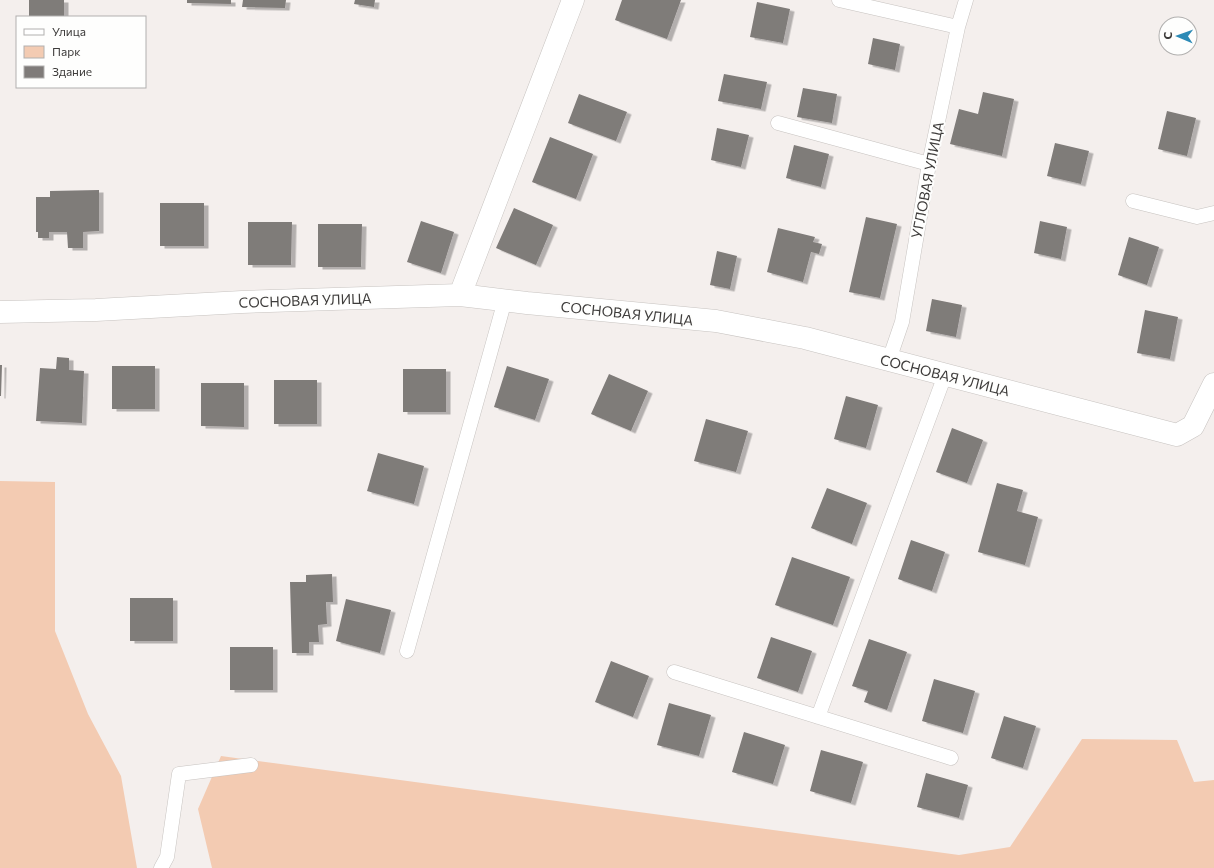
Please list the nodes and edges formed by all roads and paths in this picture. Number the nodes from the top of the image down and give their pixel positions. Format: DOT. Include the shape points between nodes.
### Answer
graph roads {
  1 [pos="573,0"];
  2 [pos="839,0"];
  3 [pos="966,0"];
  4 [pos="958,27"];
  5 [pos="778,123"];
  6 [pos="929,164"];
  7 [pos="1133,200"];
  8 [pos="1214,213"];
  9 [pos="460,295"];
  10 [pos="505,300"];
  11 [pos="0,312"];
  12 [pos="889,360"];
  13 [pos="946,375"];
  14 [pos="1214,384"];
  15 [pos="407,651"];
  16 [pos="674,672"];
  17 [pos="818,717"];
  18 [pos="951,758"];
  19 [pos="250,765"];
  20 [pos="161,868"];
  1 -- 9 [label="street"];
  2 -- 4 [label="lane"];
  3 -- 4 [label="lane, УГЛОВАЯ УЛИЦА"];
  4 -- 6 [label="lane, УГЛОВАЯ УЛИЦА"];
  5 -- 6 [label="lane"];
  6 -- 12 [label="lane, УГЛОВАЯ УЛИЦА" via="902,322"];
  7 -- 8 [label="lane" via="1197,217"];
  9 -- 10 [label="street, СОСНОВАЯ УЛИЦА"];
  9 -- 11 [label="street, СОСНОВАЯ УЛИЦА"];
  10 -- 12 [label="street, СОСНОВАЯ УЛИЦА" via="716,322 805,338"];
  10 -- 15 [label="lane"];
  12 -- 13 [label="street, СОСНОВАЯ УЛИЦА"];
  13 -- 14 [label="street, СОСНОВАЯ УЛИЦА" via="1177,435 1193,426"];
  13 -- 17 [label="lane"];
  16 -- 17 [label="lane"];
  17 -- 18 [label="lane"];
  19 -- 20 [label="lane" via="179,774 167,857"];
}
